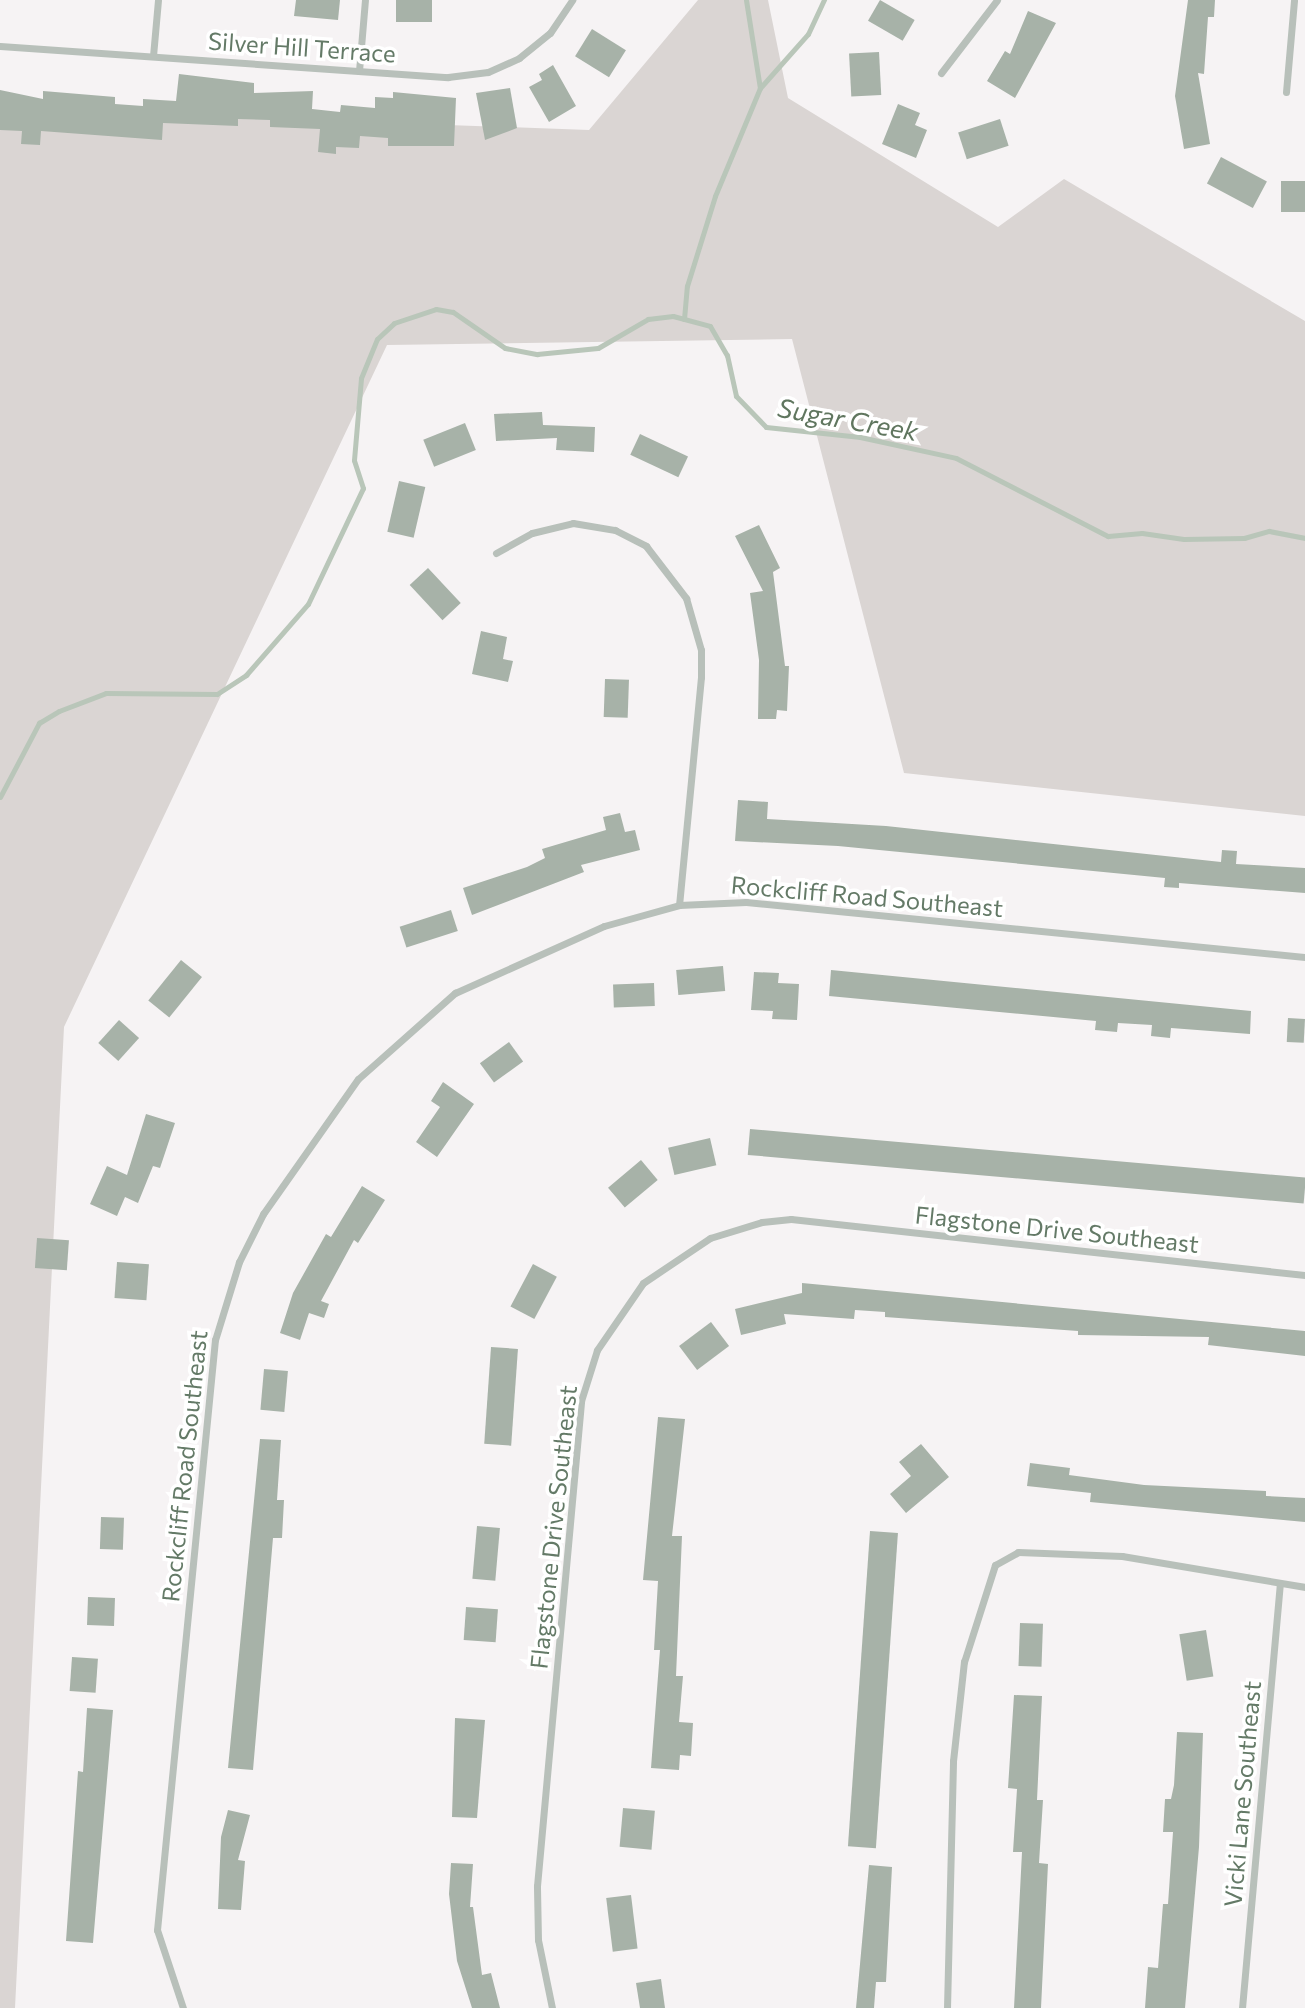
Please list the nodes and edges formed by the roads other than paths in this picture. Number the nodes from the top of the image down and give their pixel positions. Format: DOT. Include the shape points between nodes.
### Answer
graph roads {
  1 [pos="158,0"];
  2 [pos="365,0"];
  3 [pos="572,0"];
  4 [pos="997,0"];
  5 [pos="1294,0"];
  6 [pos="0,46"];
  7 [pos="153,56"];
  8 [pos="359,71"];
  9 [pos="941,73"];
  10 [pos="1286,92"];
  11 [pos="496,553"];
  12 [pos="679,905"];
  13 [pos="1305,957"];
  14 [pos="1305,1275"];
  15 [pos="1280,1584"];
  16 [pos="1305,1587"];
  17 [pos="183,2008"];
  18 [pos="552,2008"];
  19 [pos="947,2008"];
  20 [pos="1242,2008"];
  1 -- 7 [label="street"];
  2 -- 8 [label="street"];
  3 -- 8 [label="street, Silver Hill Terrace" via="550,33 519,58 488,72 447,77"];
  4 -- 9 [label="street"];
  5 -- 10 [label="street"];
  6 -- 7 [label="street, Silver Hill Terrace"];
  7 -- 8 [label="street, Silver Hill Terrace"];
  11 -- 12 [label="street" via="532,533 573,523 615,530 646,545 686,598 701,650 701,677"];
  12 -- 13 [label="street, Rockcliff Road Southeast" via="746,902"];
  12 -- 17 [label="street, Rockcliff Road Southeast" via="604,926 454,993 358,1079 288,1173 245,1250 230,1288 211,1366 158,1917 167,1970"];
  14 -- 18 [label="street, Flagstone Drive Southeast" via="792,1219 762,1222 710,1238 643,1283 604,1338 581,1401 537,1886 538,1940"];
  15 -- 16 [label="street"];
  15 -- 19 [label="street" via="1122,1556 1018,1552 995,1565 964,1662 953,1761"];
  15 -- 20 [label="street, Vicki Lane Southeast"];
}
